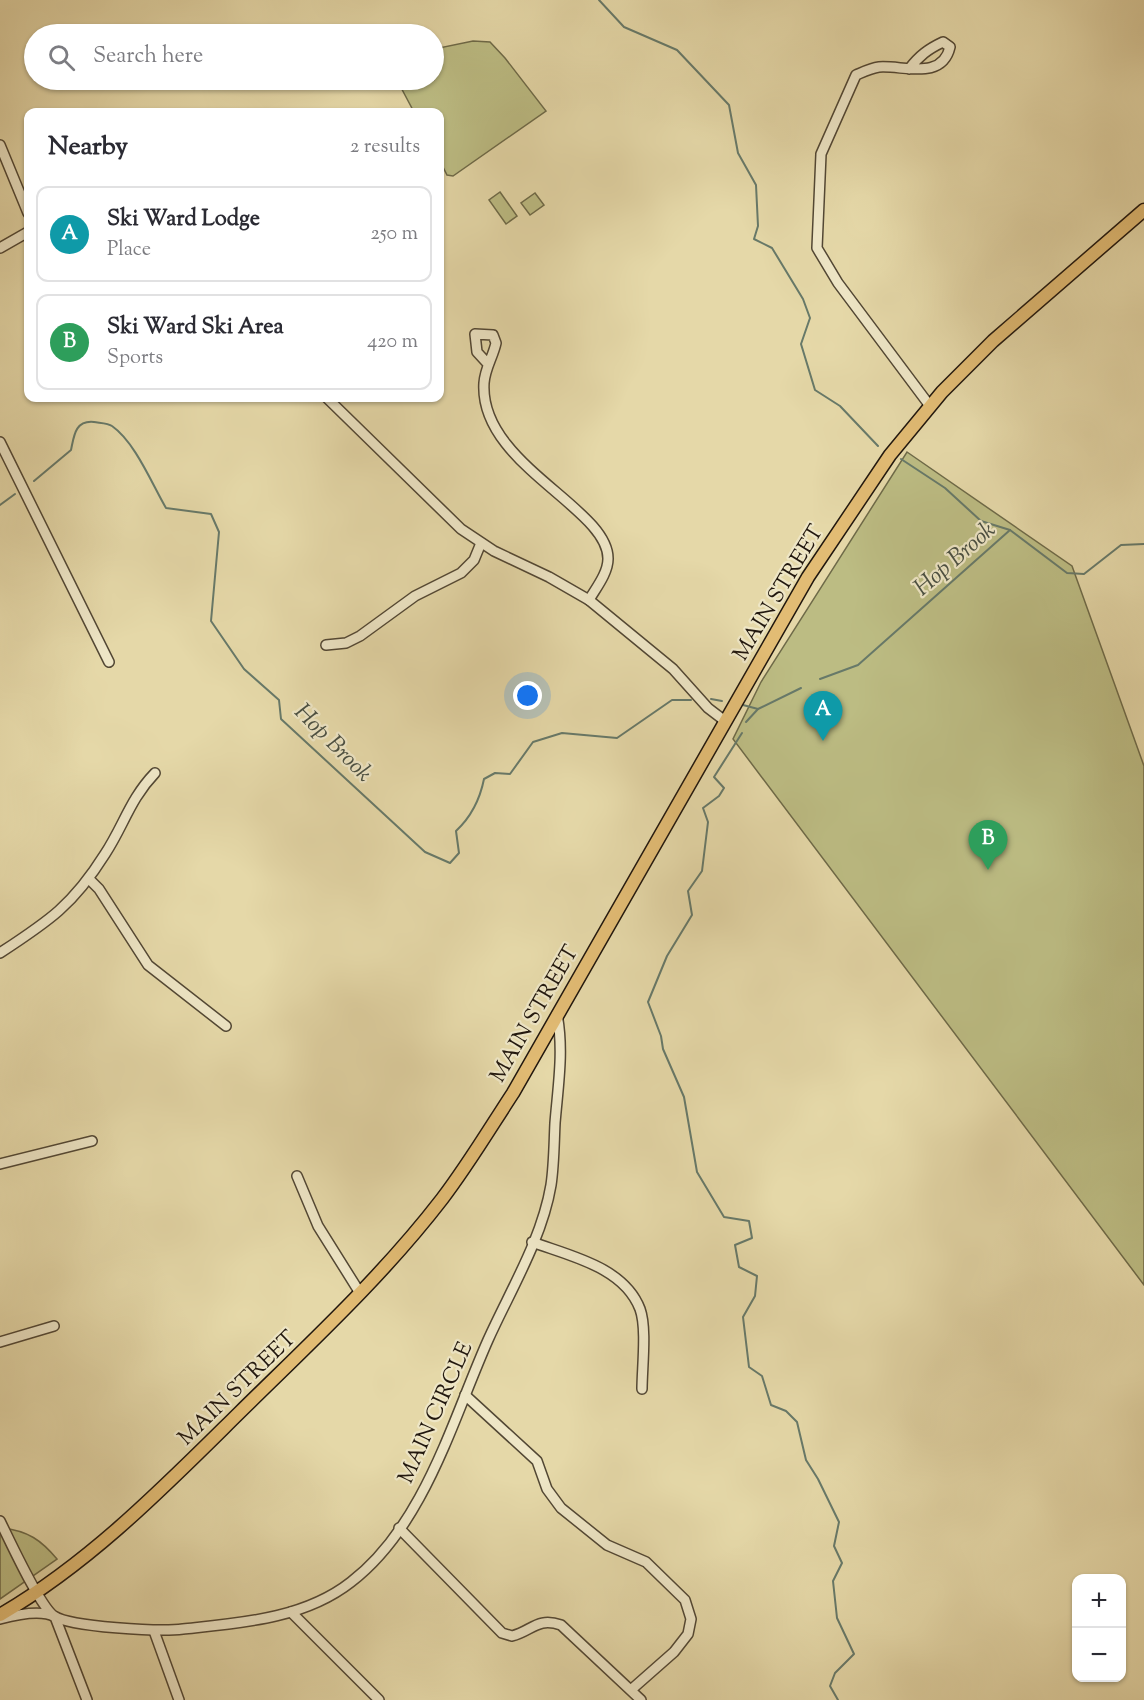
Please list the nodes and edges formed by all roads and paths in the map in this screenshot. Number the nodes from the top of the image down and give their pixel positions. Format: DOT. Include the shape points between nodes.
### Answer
graph roads {
  1 [pos="909,69"];
  2 [pos="0,145"];
  3 [pos="24,203"];
  4 [pos="1144,210"];
  5 [pos="24,234"];
  6 [pos="0,248"];
  7 [pos="488,364"];
  8 [pos="331,402"];
  9 [pos="930,406"];
  10 [pos="0,442"];
  11 [pos="481,543"];
  12 [pos="589,600"];
  13 [pos="326,645"];
  14 [pos="109,662"];
  15 [pos="725,721"];
  16 [pos="155,773"];
  17 [pos="89,879"];
  18 [pos="0,954"];
  19 [pos="557,1014"];
  20 [pos="226,1026"];
  21 [pos="92,1141"];
  22 [pos="0,1164"];
  23 [pos="297,1176"];
  24 [pos="532,1242"];
  25 [pos="360,1293"];
  26 [pos="54,1326"];
  27 [pos="0,1342"];
  28 [pos="642,1389"];
  29 [pos="465,1395"];
  30 [pos="0,1521"];
  31 [pos="399,1528"];
  32 [pos="37,1590"];
  33 [pos="291,1612"];
  34 [pos="0,1617"];
  35 [pos="55,1617"];
  36 [pos="154,1631"];
  37 [pos="632,1689"];
  38 [pos="87,1700"];
  39 [pos="179,1700"];
  40 [pos="379,1700"];
  41 [pos="641,1700"];
  1 -- 9 [label="street" via="879,67 856,75 821,154 817,248 838,283"];
  2 -- 3 [label="street"];
  4 -- 9 [label="main road, MAIN STREET" via="993,341"];
  5 -- 6 [label="street"];
  7 -- 12 [label="street" via="486,404 497,432 516,457 591,526 607,550 606,568"];
  8 -- 11 [label="street" via="448,519"];
  9 -- 15 [label="main road, MAIN STREET" via="841,526"];
  10 -- 14 [label="street"];
  11 -- 12 [label="street"];
  11 -- 13 [label="street" via="474,560 461,573 415,596 360,636 346,643"];
  12 -- 15 [label="street" via="673,669"];
  15 -- 19 [label="main road, MAIN STREET"];
  16 -- 17 [label="street" via="137,791"];
  17 -- 18 [label="street" via="61,911"];
  17 -- 20 [label="street" via="148,965"];
  19 -- 24 [label="street, MAIN CIRCLE" via="561,1050 551,1185"];
  19 -- 25 [label="main road, MAIN STREET" via="486,1136 443,1198"];
  21 -- 22 [label="street"];
  23 -- 25 [label="street" via="318,1226"];
  24 -- 28 [label="street" via="621,1280 640,1310"];
  24 -- 29 [label="street, MAIN CIRCLE"];
  25 -- 32 [label="main road, MAIN STREET" via="173,1478 106,1539"];
  26 -- 27 [label="street"];
  29 -- 31 [label="street, MAIN CIRCLE" via="440,1458"];
  29 -- 37 [label="street" via="537,1461 547,1489 561,1508 607,1545 646,1562 685,1600 691,1618 688,1634 674,1652"];
  30 -- 32 [label="street"];
  31 -- 33 [label="street, MAIN CIRCLE" via="377,1558 353,1581 312,1606"];
  31 -- 37 [label="street" via="502,1633 512,1636 532,1625 561,1624"];
  32 -- 34 [label="main road, MAIN STREET"];
  32 -- 35 [label="street"];
  33 -- 36 [label="street, MAIN CIRCLE" via="222,1625"];
  33 -- 40 [label="street"];
  34 -- 35 [label="street, MAIN CIRCLE"];
  35 -- 36 [label="street, MAIN CIRCLE"];
  35 -- 38 [label="street"];
  36 -- 39 [label="street"];
  37 -- 41 [label="street"];
}
